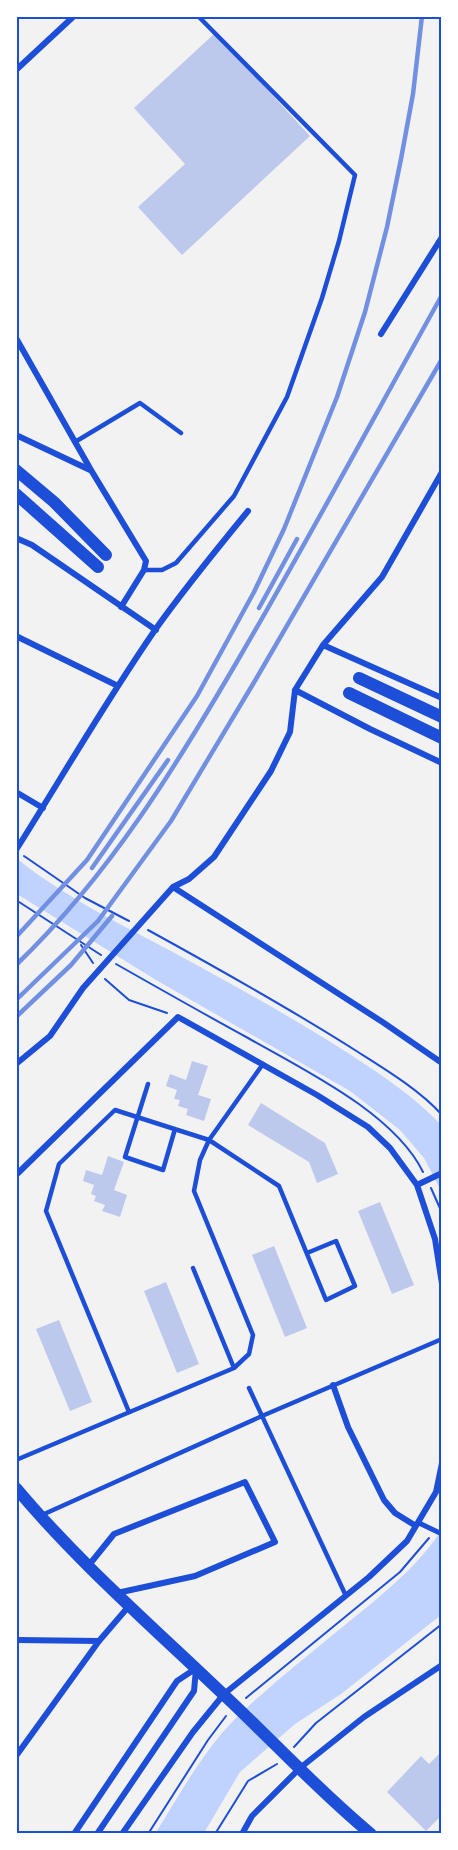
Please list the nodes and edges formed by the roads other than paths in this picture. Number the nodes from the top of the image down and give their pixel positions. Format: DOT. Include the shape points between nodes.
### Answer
graph roads {
  1 [pos="74,16"];
  2 [pos="198,16"];
  3 [pos="16,70"];
  4 [pos="441,237"];
  5 [pos="381,334"];
  6 [pos="16,338"];
  7 [pos="181,433"];
  8 [pos="16,435"];
  9 [pos="75,442"];
  10 [pos="16,470"];
  11 [pos="91,470"];
  12 [pos="441,472"];
  13 [pos="16,494"];
  14 [pos="248,511"];
  15 [pos="16,538"];
  16 [pos="106,555"];
  17 [pos="98,567"];
  18 [pos="144,570"];
  19 [pos="121,607"];
  20 [pos="156,630"];
  21 [pos="16,636"];
  22 [pos="323,645"];
  23 [pos="359,678"];
  24 [pos="118,686"];
  25 [pos="295,690"];
  26 [pos="349,693"];
  27 [pos="441,698"];
  28 [pos="441,717"];
  29 [pos="441,738"];
  30 [pos="441,763"];
  31 [pos="16,792"];
  32 [pos="43,808"];
  33 [pos="19,852"];
  34 [pos="173,887"];
  35 [pos="440,1059"];
  36 [pos="16,1064"];
  37 [pos="262,1064"];
  38 [pos="148,1084"];
  39 [pos="138,1117"];
  40 [pos="175,1130"];
  41 [pos="209,1140"];
  42 [pos="441,1173"];
  43 [pos="16,1175"];
  44 [pos="417,1185"];
  45 [pos="307,1253"];
  46 [pos="193,1268"];
  47 [pos="441,1284"];
  48 [pos="441,1339"];
  49 [pos="234,1368"];
  50 [pos="333,1385"];
  51 [pos="249,1388"];
  52 [pos="129,1412"];
  53 [pos="262,1416"];
  54 [pos="16,1460"];
  55 [pos="441,1463"];
  56 [pos="16,1488"];
  57 [pos="40,1516"];
  58 [pos="420,1525"];
  59 [pos="441,1534"];
  60 [pos="89,1565"];
  61 [pos="117,1593"];
  62 [pos="346,1596"];
  63 [pos="130,1605"];
  64 [pos="16,1640"];
  65 [pos="99,1641"];
  66 [pos="441,1665"];
  67 [pos="196,1668"];
  68 [pos="224,1694"];
  69 [pos="16,1756"];
  70 [pos="300,1768"];
  71 [pos="74,1833"];
  72 [pos="97,1833"];
  73 [pos="122,1833"];
  74 [pos="242,1833"];
  75 [pos="370,1833"];
  1 -- 3 [label="street"];
  2 -- 18 [label="lane" via="355,175 322,297 287,397 234,496 176,563 162,570"];
  4 -- 5 [label="street"];
  6 -- 9 [label="street"];
  7 -- 9 [label="lane" via="140,403"];
  8 -- 11 [label="street"];
  9 -- 11 [label="street"];
  10 -- 16 [label="main road"];
  11 -- 18 [label="street" via="146,561"];
  12 -- 22 [label="street" via="382,577"];
  13 -- 17 [label="main road"];
  14 -- 20 [label="street"];
  15 -- 19 [label="street"];
  18 -- 19 [label="street"];
  19 -- 20 [label="street"];
  20 -- 24 [label="street"];
  21 -- 24 [label="street"];
  22 -- 25 [label="street"];
  22 -- 27 [label="street"];
  23 -- 28 [label="main road"];
  24 -- 32 [label="street"];
  25 -- 30 [label="street"];
  25 -- 34 [label="street" via="290,732 271,771 214,857"];
  26 -- 29 [label="main road"];
  31 -- 32 [label="street"];
  32 -- 33 [label="street"];
  34 -- 35 [label="street"];
  34 -- 36 [label="street" via="82,988 50,1036"];
  37 -- 41 [label="lane"];
  37 -- 43 [label="street" via="178,1017"];
  37 -- 44 [label="street" via="368,1127 390,1148"];
  38 -- 39 [label="lane"];
  39 -- 40 [label="lane"];
  39 -- 40 [label="lane" via="125,1157 163,1170"];
  39 -- 52 [label="lane" via="115,1110 59,1164 46,1211"];
  40 -- 41 [label="lane"];
  41 -- 45 [label="lane" via="279,1186"];
  41 -- 49 [label="lane" via="194,1191 253,1335 249,1354"];
  42 -- 44 [label="street"];
  44 -- 47 [label="street" via="435,1239"];
  45 -- 45 [label="lane" via="326,1300 355,1286 336,1241"];
  46 -- 49 [label="lane"];
  48 -- 50 [label="lane"];
  49 -- 52 [label="lane"];
  50 -- 53 [label="lane"];
  50 -- 58 [label="street" via="348,1427 384,1500 394,1513"];
  51 -- 53 [label="lane"];
  52 -- 54 [label="lane"];
  53 -- 57 [label="lane"];
  53 -- 62 [label="lane"];
  55 -- 58 [label="street" via="436,1492"];
  56 -- 57 [label="main road"];
  57 -- 60 [label="main road"];
  58 -- 59 [label="street"];
  58 -- 62 [label="street"];
  60 -- 61 [label="main road"];
  60 -- 61 [label="street" via="114,1534 245,1482 276,1542 195,1576"];
  61 -- 63 [label="main road"];
  62 -- 68 [label="street"];
  63 -- 65 [label="street"];
  63 -- 67 [label="main road"];
  64 -- 65 [label="street"];
  65 -- 69 [label="street"];
  66 -- 70 [label="street" via="364,1717"];
  67 -- 68 [label="main road"];
  67 -- 71 [label="street" via="177,1681"];
  67 -- 72 [label="street" via="194,1691"];
  68 -- 70 [label="main road"];
  68 -- 73 [label="street"];
  70 -- 74 [label="street" via="252,1816"];
  70 -- 75 [label="main road"];
}
